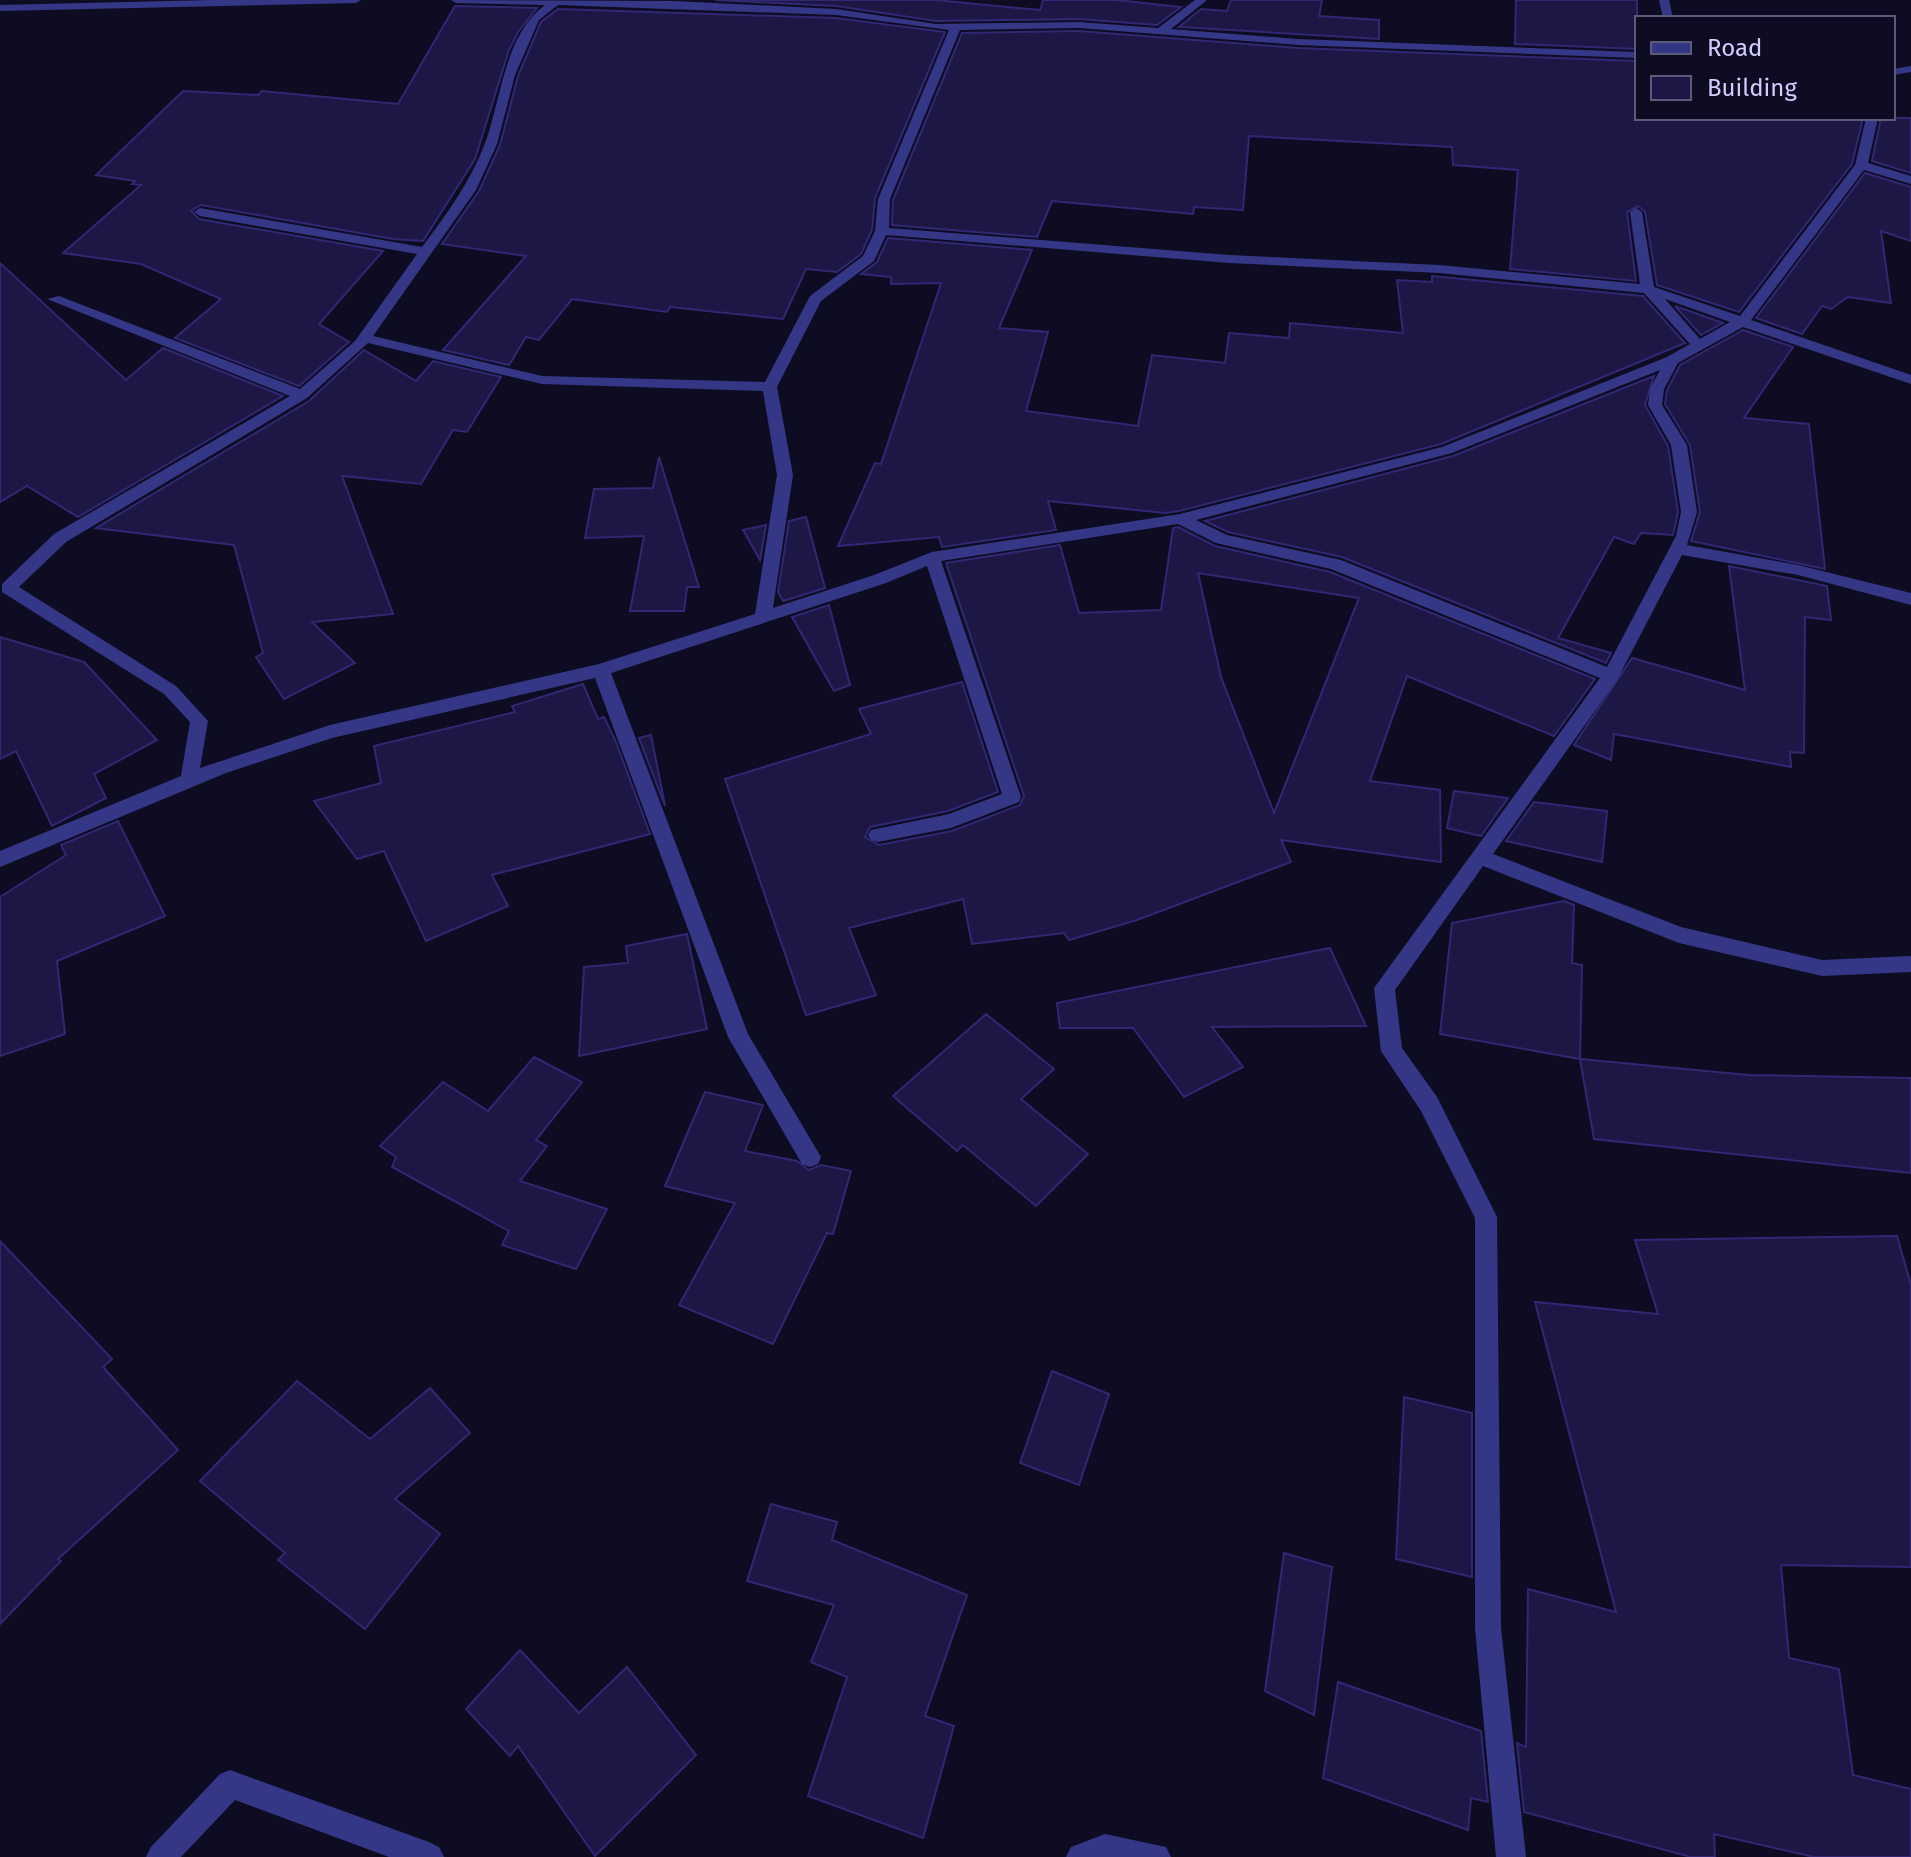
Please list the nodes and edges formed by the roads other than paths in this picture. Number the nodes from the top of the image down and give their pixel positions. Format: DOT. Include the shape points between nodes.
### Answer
graph roads {
  1 [pos="356,0"];
  2 [pos="456,0"];
  3 [pos="843,0"];
  4 [pos="1202,0"];
  5 [pos="557,2"];
  6 [pos="0,8"];
  7 [pos="836,12"];
  8 [pos="956,26"];
  9 [pos="1161,31"];
  10 [pos="1635,55"];
  11 [pos="1872,120"];
  12 [pos="1861,165"];
  13 [pos="1911,180"];
  14 [pos="200,212"];
  15 [pos="1636,212"];
  16 [pos="882,231"];
  17 [pos="427,252"];
  18 [pos="1648,289"];
  19 [pos="54,299"];
  20 [pos="1743,321"];
  21 [pos="365,338"];
  22 [pos="1698,345"];
  23 [pos="1672,360"];
  24 [pos="1911,380"];
  25 [pos="770,387"];
  26 [pos="302,395"];
  27 [pos="1180,519"];
  28 [pos="1677,549"];
  29 [pos="932,557"];
  30 [pos="3,588"];
  31 [pos="1911,599"];
  32 [pos="763,616"];
  33 [pos="601,670"];
  34 [pos="1611,676"];
  35 [pos="189,781"];
  36 [pos="878,835"];
  37 [pos="1481,857"];
  38 [pos="0,859"];
  39 [pos="1911,964"];
  40 [pos="810,1157"];
  41 [pos="161,1857"];
  42 [pos="429,1857"];
  43 [pos="1081,1857"];
  44 [pos="1156,1857"];
  45 [pos="1511,1857"];
  1 -- 6 [label="street"];
  2 -- 5 [label="street"];
  3 -- 7 [label="street"];
  4 -- 9 [label="street"];
  5 -- 7 [label="street"];
  5 -- 17 [label="street" via="534,18 509,75 480,170"];
  7 -- 8 [label="street"];
  8 -- 9 [label="street"];
  8 -- 16 [label="street" via="884,199"];
  9 -- 10 [label="street" via="1298,42"];
  11 -- 12 [label="street"];
  12 -- 13 [label="street"];
  12 -- 20 [label="street"];
  14 -- 17 [label="street"];
  15 -- 18 [label="street"];
  16 -- 18 [label="street" via="1229,259 1439,269"];
  16 -- 25 [label="street" via="869,258 815,299"];
  17 -- 21 [label="street"];
  18 -- 20 [label="street"];
  18 -- 22 [label="street"];
  19 -- 26 [label="street"];
  20 -- 22 [label="street"];
  20 -- 24 [label="street"];
  21 -- 25 [label="street" via="542,380"];
  21 -- 26 [label="street"];
  22 -- 23 [label="street"];
  23 -- 27 [label="street" via="1447,450"];
  23 -- 28 [label="street" via="1655,405 1679,445 1686,482 1689,512"];
  25 -- 32 [label="street" via="785,475"];
  26 -- 30 [label="street" via="60,538"];
  27 -- 29 [label="street"];
  27 -- 34 [label="street" via="1222,539 1335,564"];
  28 -- 31 [label="street" via="1798,570"];
  28 -- 34 [label="street"];
  29 -- 32 [label="street"];
  29 -- 36 [label="street" via="1012,797 951,821"];
  30 -- 35 [label="street" via="170,690 199,721"];
  32 -- 33 [label="street"];
  33 -- 35 [label="street" via="330,732"];
  33 -- 40 [label="street" via="739,1037"];
  34 -- 37 [label="street"];
  35 -- 38 [label="street"];
  37 -- 39 [label="street" via="1679,935 1822,968"];
  37 -- 45 [label="street" via="1384,988 1392,1051 1429,1104 1486,1217 1488,1628"];
  41 -- 42 [label="street" via="230,1784"];
  43 -- 44 [label="street" via="1105,1849"];
}
